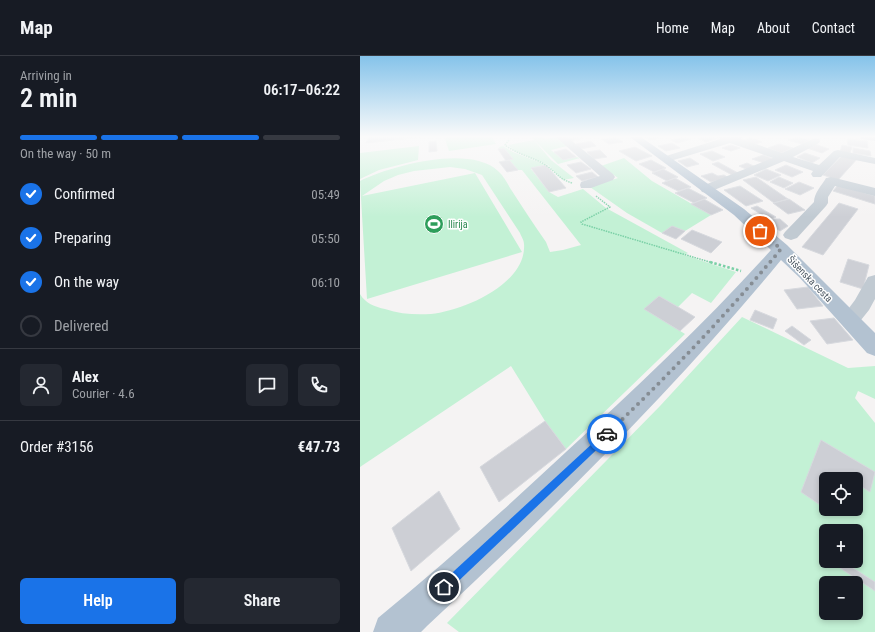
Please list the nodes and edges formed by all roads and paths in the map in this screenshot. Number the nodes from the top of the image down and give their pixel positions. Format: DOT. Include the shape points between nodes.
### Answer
graph roads {
  1 [pos="543,164"];
  2 [pos="593,164"];
  3 [pos="674,164"];
  4 [pos="768,164"];
  5 [pos="798,164"];
  6 [pos="827,164"];
  7 [pos="581,185"];
  8 [pos="707,189"];
  9 [pos="875,192"];
  10 [pos="594,195"];
  11 [pos="786,242"];
  12 [pos="741,271"];
  13 [pos="875,281"];
  14 [pos="850,320"];
  15 [pos="875,347"];
  16 [pos="392,632"];
  1 -- 7 [label="path" via="562,180"];
  2 -- 7 [label="street" via="609,177"];
  3 -- 8 [label="main road, Šišenska cesta"];
  4 -- 8 [label="street"];
  5 -- 6 [label="street" via="819,172"];
  8 -- 11 [label="main road, Šišenska cesta"];
  9 -- 11 [label="street" via="831,180 821,197 821,203"];
  10 -- 12 [label="path" via="610,207 581,222 582,224"];
  11 -- 14 [label="main road, Šišenska cesta"];
  11 -- 16 [label="main road" via="761,273 646,396 455,578"];
  13 -- 14 [label="street" via="862,305"];
  14 -- 15 [label="main road, Šišenska cesta"];
}
